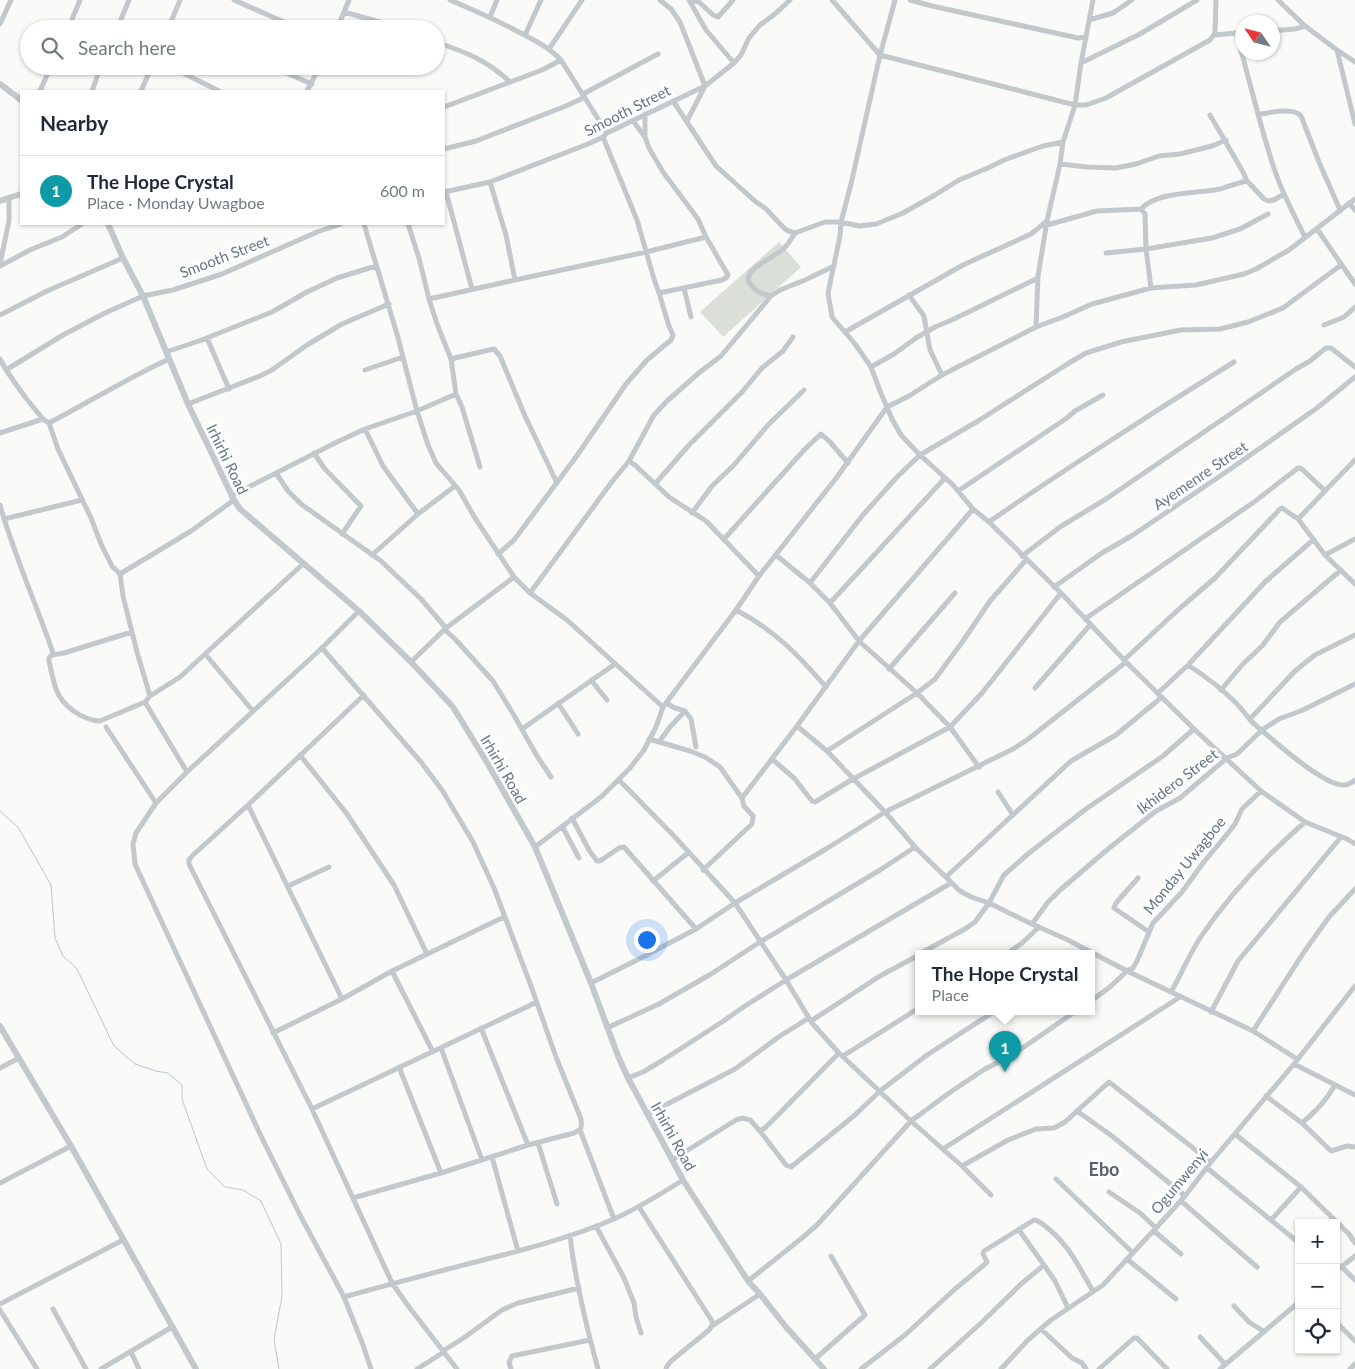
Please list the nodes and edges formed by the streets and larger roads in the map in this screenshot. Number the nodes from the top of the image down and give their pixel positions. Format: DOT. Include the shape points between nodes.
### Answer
graph roads {
  1 [pos="11,0"];
  2 [pos="80,0"];
  3 [pos="129,0"];
  4 [pos="180,0"];
  5 [pos="234,0"];
  6 [pos="349,0"];
  7 [pos="450,0"];
  8 [pos="497,0"];
  9 [pos="541,0"];
  10 [pos="582,0"];
  11 [pos="660,0"];
  12 [pos="689,0"];
  13 [pos="733,0"];
  14 [pos="790,0"];
  15 [pos="832,0"];
  16 [pos="895,0"];
  17 [pos="910,0"];
  18 [pos="1093,0"];
  19 [pos="1132,0"];
  20 [pos="1197,0"];
  21 [pos="1216,0"];
  22 [pos="1278,0"];
  23 [pos="344,12"];
  24 [pos="490,17"];
  25 [pos="72,20"];
  26 [pos="121,20"];
  27 [pos="171,20"];
  28 [pos="280,20"];
  29 [pos="341,20"];
  30 [pos="373,20"];
  31 [pos="1089,20"];
  32 [pos="0,24"];
  33 [pos="1305,26"];
  34 [pos="1280,30"];
  35 [pos="1235,33"];
  36 [pos="525,35"];
  37 [pos="1213,35"];
  38 [pos="1086,37"];
  39 [pos="445,45"];
  40 [pos="549,49"];
  41 [pos="1337,50"];
  42 [pos="658,54"];
  43 [pos="880,55"];
  44 [pos="561,60"];
  45 [pos="1246,60"];
  46 [pos="1081,62"];
  47 [pos="1355,62"];
  48 [pos="734,63"];
  49 [pos="47,75"];
  50 [pos="98,75"];
  51 [pos="148,75"];
  52 [pos="187,75"];
  53 [pos="291,75"];
  54 [pos="316,75"];
  55 [pos="510,82"];
  56 [pos="0,84"];
  57 [pos="312,84"];
  58 [pos="705,86"];
  59 [pos="40,90"];
  60 [pos="92,90"];
  61 [pos="141,90"];
  62 [pos="217,90"];
  63 [pos="308,90"];
  64 [pos="584,96"];
  65 [pos="20,99"];
  66 [pos="673,101"];
  67 [pos="1076,105"];
  68 [pos="445,107"];
  69 [pos="646,114"];
  70 [pos="1259,114"];
  71 [pos="1210,115"];
  72 [pos="633,120"];
  73 [pos="687,121"];
  74 [pos="1355,124"];
  75 [pos="605,135"];
  76 [pos="645,137"];
  77 [pos="1226,140"];
  78 [pos="1063,142"];
  79 [pos="445,149"];
  80 [pos="1060,164"];
  81 [pos="1246,181"];
  82 [pos="490,182"];
  83 [pos="445,192"];
  84 [pos="20,194"];
  85 [pos="1284,194"];
  86 [pos="9,199"];
  87 [pos="1355,199"];
  88 [pos="0,201"];
  89 [pos="1349,203"];
  90 [pos="1141,208"];
  91 [pos="1340,210"];
  92 [pos="1355,210"];
  93 [pos="1268,214"];
  94 [pos="841,222"];
  95 [pos="1047,223"];
  96 [pos="80,225"];
  97 [pos="108,225"];
  98 [pos="338,225"];
  99 [pos="364,225"];
  100 [pos="408,225"];
  101 [pos="1317,229"];
  102 [pos="795,233"];
  103 [pos="706,237"];
  104 [pos="1306,237"];
  105 [pos="1146,249"];
  106 [pos="646,252"];
  107 [pos="1106,253"];
  108 [pos="1,257"];
  109 [pos="122,258"];
  110 [pos="0,265"];
  111 [pos="1341,265"];
  112 [pos="376,266"];
  113 [pos="834,266"];
  114 [pos="1038,276"];
  115 [pos="515,280"];
  116 [pos="1355,284"];
  117 [pos="684,288"];
  118 [pos="1151,288"];
  119 [pos="472,289"];
  120 [pos="659,293"];
  121 [pos="143,296"];
  122 [pos="772,296"];
  123 [pos="909,296"];
  124 [pos="429,299"];
  125 [pos="389,304"];
  126 [pos="1355,307"];
  127 [pos="0,315"];
  128 [pos="691,317"];
  129 [pos="1324,325"];
  130 [pos="1036,327"];
  131 [pos="845,332"];
  132 [pos="927,332"];
  133 [pos="793,337"];
  134 [pos="207,338"];
  135 [pos="168,355"];
  136 [pos="403,357"];
  137 [pos="0,359"];
  138 [pos="451,359"];
  139 [pos="1234,362"];
  140 [pos="871,367"];
  141 [pos="1355,367"];
  142 [pos="6,370"];
  143 [pos="365,370"];
  144 [pos="942,375"];
  145 [pos="1355,377"];
  146 [pos="229,389"];
  147 [pos="804,390"];
  148 [pos="456,394"];
  149 [pos="1103,395"];
  150 [pos="188,404"];
  151 [pos="887,408"];
  152 [pos="417,411"];
  153 [pos="43,419"];
  154 [pos="48,423"];
  155 [pos="365,429"];
  156 [pos="0,433"];
  157 [pos="314,453"];
  158 [pos="920,455"];
  159 [pos="1355,460"];
  160 [pos="629,461"];
  161 [pos="848,463"];
  162 [pos="480,467"];
  163 [pos="276,473"];
  164 [pos="944,478"];
  165 [pos="557,482"];
  166 [pos="655,484"];
  167 [pos="455,486"];
  168 [pos="958,490"];
  169 [pos="1324,491"];
  170 [pos="232,498"];
  171 [pos="82,500"];
  172 [pos="0,505"];
  173 [pos="973,509"];
  174 [pos="692,513"];
  175 [pos="418,514"];
  176 [pos="4,519"];
  177 [pos="1298,520"];
  178 [pos="989,522"];
  179 [pos="342,534"];
  180 [pos="724,539"];
  181 [pos="1355,539"];
  182 [pos="1313,540"];
  183 [pos="498,554"];
  184 [pos="372,555"];
  185 [pos="776,555"];
  186 [pos="1325,555"];
  187 [pos="1024,558"];
  188 [pos="303,564"];
  189 [pos="1341,570"];
  190 [pos="120,574"];
  191 [pos="759,576"];
  192 [pos="514,577"];
  193 [pos="810,583"];
  194 [pos="1355,584"];
  195 [pos="1054,587"];
  196 [pos="530,593"];
  197 [pos="955,593"];
  198 [pos="1060,593"];
  199 [pos="830,603"];
  200 [pos="736,610"];
  201 [pos="359,611"];
  202 [pos="1085,619"];
  203 [pos="1090,625"];
  204 [pos="446,629"];
  205 [pos="132,632"];
  206 [pos="1355,635"];
  207 [pos="859,641"];
  208 [pos="322,648"];
  209 [pos="52,655"];
  210 [pos="206,655"];
  211 [pos="1125,661"];
  212 [pos="411,662"];
  213 [pos="615,664"];
  214 [pos="1188,666"];
  215 [pos="890,669"];
  216 [pos="591,680"];
  217 [pos="1355,684"];
  218 [pos="826,687"];
  219 [pos="1035,688"];
  220 [pos="1221,690"];
  221 [pos="917,694"];
  222 [pos="364,695"];
  223 [pos="1160,695"];
  224 [pos="150,696"];
  225 [pos="608,700"];
  226 [pos="145,702"];
  227 [pos="558,703"];
  228 [pos="664,705"];
  229 [pos="685,711"];
  230 [pos="253,712"];
  231 [pos="1250,720"];
  232 [pos="797,726"];
  233 [pos="106,727"];
  234 [pos="950,727"];
  235 [pos="522,729"];
  236 [pos="1194,729"];
  237 [pos="1262,730"];
  238 [pos="578,734"];
  239 [pos="650,739"];
  240 [pos="660,742"];
  241 [pos="696,747"];
  242 [pos="827,751"];
  243 [pos="300,755"];
  244 [pos="1227,758"];
  245 [pos="772,760"];
  246 [pos="979,767"];
  247 [pos="187,772"];
  248 [pos="551,777"];
  249 [pos="853,779"];
  250 [pos="619,780"];
  251 [pos="1355,780"];
  252 [pos="1262,791"];
  253 [pos="998,792"];
  254 [pos="742,798"];
  255 [pos="156,803"];
  256 [pos="248,805"];
  257 [pos="884,812"];
  258 [pos="1013,815"];
  259 [pos="572,818"];
  260 [pos="1305,822"];
  261 [pos="562,826"];
  262 [pos="1341,837"];
  263 [pos="1355,843"];
  264 [pos="534,846"];
  265 [pos="915,847"];
  266 [pos="688,853"];
  267 [pos="580,858"];
  268 [pos="328,867"];
  269 [pos="704,870"];
  270 [pos="946,877"];
  271 [pos="1138,878"];
  272 [pos="653,881"];
  273 [pos="951,883"];
  274 [pos="288,886"];
  275 [pos="1355,889"];
  276 [pos="735,903"];
  277 [pos="988,903"];
  278 [pos="504,917"];
  279 [pos="1032,924"];
  280 [pos="1039,927"];
  281 [pos="696,929"];
  282 [pos="1149,932"];
  283 [pos="760,942"];
  284 [pos="927,950"];
  285 [pos="1012,950"];
  286 [pos="1089,950"];
  287 [pos="1095,953"];
  288 [pos="427,954"];
  289 [pos="915,957"];
  290 [pos="392,971"];
  291 [pos="1127,971"];
  292 [pos="786,980"];
  293 [pos="590,983"];
  294 [pos="1355,986"];
  295 [pos="1171,992"];
  296 [pos="1180,997"];
  297 [pos="1095,998"];
  298 [pos="342,999"];
  299 [pos="537,1002"];
  300 [pos="915,1010"];
  301 [pos="1212,1012"];
  302 [pos="989,1015"];
  303 [pos="1070,1015"];
  304 [pos="810,1020"];
  305 [pos="0,1026"];
  306 [pos="481,1028"];
  307 [pos="607,1028"];
  308 [pos="1253,1031"];
  309 [pos="273,1032"];
  310 [pos="441,1048"];
  311 [pos="433,1052"];
  312 [pos="841,1055"];
  313 [pos="19,1058"];
  314 [pos="1295,1061"];
  315 [pos="0,1068"];
  316 [pos="399,1068"];
  317 [pos="628,1078"];
  318 [pos="1335,1085"];
  319 [pos="880,1091"];
  320 [pos="1355,1095"];
  321 [pos="1266,1096"];
  322 [pos="312,1109"];
  323 [pos="1077,1111"];
  324 [pos="648,1114"];
  325 [pos="911,1121"];
  326 [pos="1302,1123"];
  327 [pos="580,1130"];
  328 [pos="760,1131"];
  329 [pos="1235,1134"];
  330 [pos="538,1143"];
  331 [pos="528,1145"];
  332 [pos="71,1146"];
  333 [pos="1355,1147"];
  334 [pos="943,1148"];
  335 [pos="492,1156"];
  336 [pos="482,1160"];
  337 [pos="672,1160"];
  338 [pos="1211,1162"];
  339 [pos="962,1166"];
  340 [pos="1207,1168"];
  341 [pos="441,1173"];
  342 [pos="1056,1179"];
  343 [pos="683,1180"];
  344 [pos="0,1183"];
  345 [pos="1301,1187"];
  346 [pos="1109,1192"];
  347 [pos="992,1195"];
  348 [pos="353,1198"];
  349 [pos="1183,1198"];
  350 [pos="557,1204"];
  351 [pos="639,1207"];
  352 [pos="614,1219"];
  353 [pos="1271,1220"];
  354 [pos="596,1226"];
  355 [pos="1155,1229"];
  356 [pos="1019,1230"];
  357 [pos="570,1235"];
  358 [pos="123,1240"];
  359 [pos="1295,1240"];
  360 [pos="1355,1243"];
  361 [pos="518,1251"];
  362 [pos="1133,1253"];
  363 [pos="1181,1254"];
  364 [pos="831,1256"];
  365 [pos="1355,1256"];
  366 [pos="1127,1259"];
  367 [pos="1044,1265"];
  368 [pos="1257,1267"];
  369 [pos="1342,1267"];
  370 [pos="1355,1280"];
  371 [pos="748,1281"];
  372 [pos="392,1283"];
  373 [pos="579,1288"];
  374 [pos="1093,1291"];
  375 [pos="760,1294"];
  376 [pos="344,1297"];
  377 [pos="1176,1299"];
  378 [pos="0,1304"];
  379 [pos="1295,1305"];
  380 [pos="1234,1306"];
  381 [pos="1068,1308"];
  382 [pos="53,1309"];
  383 [pos="0,1310"];
  384 [pos="712,1326"];
  385 [pos="1340,1326"];
  386 [pos="172,1328"];
  387 [pos="1041,1330"];
  388 [pos="1263,1332"];
  389 [pos="641,1334"];
  390 [pos="1200,1337"];
  391 [pos="590,1340"];
  392 [pos="1355,1341"];
  393 [pos="131,1352"];
  394 [pos="443,1352"];
  395 [pos="815,1359"];
  396 [pos="1225,1364"];
  397 [pos="1355,1364"];
  398 [pos="420,1368"];
  399 [pos="37,1369"];
  400 [pos="86,1369"];
  401 [pos="101,1369"];
  402 [pos="139,1369"];
  403 [pos="196,1369"];
  404 [pos="371,1369"];
  405 [pos="457,1369"];
  406 [pos="511,1369"];
  407 [pos="598,1369"];
  408 [pos="666,1369"];
  409 [pos="824,1369"];
  410 [pos="862,1369"];
  411 [pos="930,1369"];
  412 [pos="1001,1369"];
  413 [pos="1086,1369"];
  414 [pos="1099,1369"];
  415 [pos="1167,1369"];
  416 [pos="1220,1369"];
  417 [pos="1350,1369"];
  1 -- 32 [label="street"];
  2 -- 25 [label="street"];
  3 -- 26 [label="street"];
  4 -- 27 [label="street"];
  5 -- 28 [label="street"];
  6 -- 23 [label="street"];
  7 -- 24 [label="street"];
  8 -- 24 [label="street"];
  9 -- 36 [label="street"];
  10 -- 40 [label="street"];
  11 -- 58 [label="street" via="680,22"];
  12 -- 13 [label="street" via="699,2 718,17"];
  12 -- 48 [label="street" via="706,30"];
  14 -- 48 [label="street, Smooth Street" via="760,25"];
  15 -- 43 [label="street"];
  16 -- 43 [label="street"];
  17 -- 38 [label="street" via="1078,38"];
  18 -- 31 [label="street"];
  19 -- 31 [label="street" via="1113,13"];
  20 -- 46 [label="street" via="1140,34"];
  21 -- 37 [label="street"];
  22 -- 33 [label="street"];
  23 -- 29 [label="street"];
  23 -- 30 [label="street"];
  24 -- 36 [label="street"];
  31 -- 38 [label="street"];
  33 -- 34 [label="street"];
  33 -- 41 [label="street"];
  35 -- 37 [label="street"];
  36 -- 40 [label="street"];
  37 -- 67 [label="street" via="1210,40 1106,98"];
  38 -- 46 [label="street"];
  39 -- 55 [label="street" via="483,61"];
  40 -- 44 [label="street"];
  41 -- 47 [label="street"];
  41 -- 74 [label="street"];
  42 -- 64 [label="street"];
  43 -- 67 [label="street"];
  43 -- 94 [label="street"];
  44 -- 55 [label="street"];
  44 -- 64 [label="street"];
  45 -- 70 [label="street"];
  46 -- 67 [label="street"];
  48 -- 58 [label="street, Smooth Street"];
  49 -- 59 [label="street"];
  50 -- 60 [label="street"];
  51 -- 61 [label="street"];
  52 -- 62 [label="street"];
  53 -- 57 [label="street"];
  54 -- 57 [label="street"];
  55 -- 68 [label="street"];
  56 -- 65 [label="street"];
  57 -- 63 [label="street"];
  58 -- 66 [label="street, Smooth Street"];
  58 -- 73 [label="street"];
  64 -- 75 [label="street"];
  64 -- 79 [label="street" via="476,141"];
  66 -- 69 [label="street, Smooth Street"];
  66 -- 73 [label="street"];
  67 -- 78 [label="street"];
  69 -- 72 [label="street, Smooth Street"];
  69 -- 76 [label="street"];
  70 -- 85 [label="street"];
  70 -- 91 [label="street" via="1298,112"];
  71 -- 77 [label="street"];
  72 -- 75 [label="street, Smooth Street"];
  72 -- 76 [label="street"];
  73 -- 102 [label="street" via="716,166 784,228"];
  75 -- 82 [label="street, Smooth Street" via="580,148"];
  75 -- 106 [label="street"];
  76 -- 103 [label="street" via="663,172 698,219"];
  77 -- 80 [label="street" via="1116,168"];
  77 -- 81 [label="street"];
  78 -- 80 [label="street"];
  78 -- 94 [label="street" via="1004,160 876,224 859,226"];
  80 -- 95 [label="street"];
  81 -- 85 [label="street" via="1269,201"];
  81 -- 90 [label="street" via="1220,189 1175,194"];
  82 -- 83 [label="street, Smooth Street"];
  82 -- 115 [label="street"];
  83 -- 119 [label="street"];
  84 -- 86 [label="street"];
  85 -- 104 [label="street"];
  86 -- 88 [label="street"];
  86 -- 108 [label="street" via="9,221"];
  87 -- 89 [label="street"];
  89 -- 91 [label="street"];
  89 -- 92 [label="street"];
  90 -- 95 [label="street" via="1097,211"];
  90 -- 105 [label="street"];
  91 -- 101 [label="street"];
  93 -- 105 [label="street" via="1240,229 1212,238"];
  94 -- 102 [label="street" via="824,222"];
  94 -- 113 [label="street"];
  95 -- 114 [label="street"];
  95 -- 123 [label="street"];
  96 -- 110 [label="street" via="62,237"];
  97 -- 109 [label="street, Irhirhi Road"];
  98 -- 121 [label="street, Smooth Street" via="222,274"];
  99 -- 112 [label="street"];
  100 -- 124 [label="street"];
  101 -- 104 [label="street"];
  101 -- 111 [label="street"];
  102 -- 122 [label="street" via="782,251 749,274 748,281 757,292"];
  103 -- 106 [label="street"];
  103 -- 117 [label="street" via="727,276 722,280"];
  104 -- 118 [label="street" via="1244,274 1196,285"];
  105 -- 107 [label="street"];
  105 -- 118 [label="street"];
  106 -- 115 [label="street"];
  106 -- 120 [label="street"];
  108 -- 110 [label="street"];
  109 -- 121 [label="street, Irhirhi Road"];
  109 -- 127 [label="street"];
  111 -- 116 [label="street"];
  111 -- 158 [label="street" via="1283,308 1248,322 1220,328 1181,330 1086,353"];
  112 -- 125 [label="street"];
  112 -- 134 [label="street" via="337,278 272,312"];
  113 -- 122 [label="street"];
  113 -- 131 [label="street" via="828,293 832,317"];
  114 -- 130 [label="street"];
  114 -- 132 [label="street"];
  115 -- 119 [label="street"];
  117 -- 120 [label="street"];
  117 -- 128 [label="street"];
  118 -- 130 [label="street" via="1092,304"];
  119 -- 124 [label="street"];
  120 -- 165 [label="street" via="673,335 671,340 626,384"];
  121 -- 135 [label="street, Irhirhi Road"];
  121 -- 142 [label="street, Smooth Street" via="64,335"];
  122 -- 160 [label="street" via="721,356 654,415"];
  123 -- 131 [label="street"];
  123 -- 132 [label="street" via="924,316"];
  124 -- 138 [label="street"];
  125 -- 136 [label="street"];
  125 -- 146 [label="street" via="342,324 272,370"];
  126 -- 129 [label="street" via="1344,317"];
  130 -- 144 [label="street"];
  131 -- 140 [label="street"];
  132 -- 140 [label="street"];
  132 -- 144 [label="street" via="930,350"];
  133 -- 166 [label="street" via="783,351 762,368 689,444"];
  134 -- 135 [label="street"];
  134 -- 146 [label="street"];
  135 -- 150 [label="street, Irhirhi Road"];
  135 -- 154 [label="street"];
  136 -- 143 [label="street"];
  136 -- 152 [label="street"];
  137 -- 142 [label="street"];
  138 -- 148 [label="street"];
  138 -- 165 [label="street" via="494,349 497,352"];
  139 -- 178 [label="street"];
  140 -- 151 [label="street"];
  141 -- 187 [label="street" via="1331,348 1326,348 1060,527"];
  142 -- 153 [label="street"];
  144 -- 151 [label="street"];
  145 -- 195 [label="street, Ayemenre Street" via="1244,460"];
  146 -- 150 [label="street"];
  147 -- 174 [label="street" via="712,486"];
  148 -- 152 [label="street"];
  148 -- 162 [label="street"];
  149 -- 168 [label="street"];
  150 -- 170 [label="street, Irhirhi Road"];
  151 -- 158 [label="street" via="901,435"];
  151 -- 161 [label="street"];
  152 -- 155 [label="street"];
  152 -- 167 [label="street" via="436,463"];
  153 -- 154 [label="street"];
  153 -- 156 [label="street"];
  154 -- 171 [label="street"];
  155 -- 157 [label="street"];
  155 -- 175 [label="street" via="383,466"];
  157 -- 163 [label="street"];
  157 -- 179 [label="street" via="361,506"];
  158 -- 164 [label="street"];
  158 -- 193 [label="street" via="862,516"];
  159 -- 169 [label="street"];
  160 -- 166 [label="street"];
  160 -- 196 [label="street"];
  161 -- 180 [label="street" via="820,435"];
  161 -- 185 [label="street"];
  163 -- 170 [label="street"];
  163 -- 179 [label="street" via="301,504"];
  164 -- 168 [label="street"];
  164 -- 199 [label="street"];
  165 -- 183 [label="street" via="514,540"];
  166 -- 174 [label="street"];
  167 -- 175 [label="street"];
  167 -- 183 [label="street"];
  168 -- 173 [label="street"];
  169 -- 177 [label="street"];
  169 -- 202 [label="street" via="1298,468"];
  170 -- 188 [label="street, Irhirhi Road" via="240,509"];
  170 -- 190 [label="street" via="191,530"];
  171 -- 176 [label="street"];
  171 -- 190 [label="street" via="112,566"];
  172 -- 176 [label="street"];
  173 -- 178 [label="street"];
  173 -- 207 [label="street"];
  174 -- 180 [label="street" via="706,521"];
  175 -- 184 [label="street"];
  176 -- 209 [label="street"];
  177 -- 182 [label="street"];
  177 -- 211 [label="street" via="1280,509 1215,578"];
  178 -- 187 [label="street"];
  179 -- 184 [label="street"];
  180 -- 191 [label="street"];
  181 -- 186 [label="street"];
  182 -- 186 [label="street"];
  182 -- 214 [label="street" via="1265,582"];
  183 -- 192 [label="street"];
  184 -- 204 [label="street" via="421,599"];
  185 -- 191 [label="street"];
  185 -- 193 [label="street"];
  186 -- 189 [label="street"];
  187 -- 195 [label="street"];
  187 -- 221 [label="street" via="935,679"];
  188 -- 201 [label="street, Irhirhi Road"];
  188 -- 210 [label="street"];
  189 -- 194 [label="street"];
  189 -- 220 [label="street" via="1280,622"];
  190 -- 205 [label="street"];
  191 -- 200 [label="street"];
  192 -- 196 [label="street"];
  192 -- 204 [label="street"];
  193 -- 199 [label="street"];
  195 -- 198 [label="street"];
  196 -- 213 [label="street" via="567,620"];
  197 -- 215 [label="street"];
  198 -- 202 [label="street"];
  198 -- 234 [label="street" via="982,693"];
  199 -- 207 [label="street"];
  200 -- 218 [label="street" via="780,639"];
  200 -- 228 [label="street"];
  201 -- 208 [label="street"];
  201 -- 212 [label="street, Irhirhi Road"];
  202 -- 203 [label="street"];
  203 -- 211 [label="street"];
  203 -- 219 [label="street"];
  204 -- 212 [label="street"];
  204 -- 235 [label="street" via="493,681"];
  205 -- 209 [label="street"];
  205 -- 224 [label="street"];
  206 -- 231 [label="street" via="1315,655 1295,671"];
  207 -- 215 [label="street"];
  207 -- 218 [label="street"];
  208 -- 222 [label="street"];
  208 -- 230 [label="street"];
  209 -- 226 [label="street" via="49,661 56,689 63,702 80,715 100,721"];
  210 -- 224 [label="street"];
  210 -- 230 [label="street"];
  211 -- 223 [label="street"];
  211 -- 246 [label="street" via="1027,740"];
  212 -- 264 [label="street, Irhirhi Road" via="453,707"];
  213 -- 216 [label="street"];
  213 -- 228 [label="street"];
  214 -- 220 [label="street"];
  214 -- 223 [label="street"];
  215 -- 221 [label="street"];
  216 -- 225 [label="street"];
  216 -- 227 [label="street"];
  217 -- 237 [label="street, Ikhidero Street"];
  218 -- 232 [label="street"];
  220 -- 231 [label="street"];
  221 -- 234 [label="street"];
  221 -- 242 [label="street"];
  222 -- 243 [label="street"];
  222 -- 278 [label="street" via="442,790 473,842"];
  223 -- 236 [label="street"];
  223 -- 258 [label="street" via="1116,735 1071,761"];
  224 -- 226 [label="street"];
  226 -- 247 [label="street"];
  227 -- 235 [label="street"];
  227 -- 238 [label="street"];
  228 -- 229 [label="street"];
  228 -- 239 [label="street"];
  229 -- 240 [label="street"];
  229 -- 241 [label="street" via="691,718"];
  230 -- 247 [label="street"];
  231 -- 237 [label="street"];
  232 -- 242 [label="street"];
  232 -- 245 [label="street"];
  233 -- 255 [label="street"];
  234 -- 246 [label="street"];
  234 -- 249 [label="street"];
  235 -- 248 [label="street"];
  236 -- 244 [label="street"];
  236 -- 277 [label="street" via="1163,756 1029,853 1004,875"];
  237 -- 244 [label="street, Ikhidero Street" via="1237,754"];
  237 -- 251 [label="street" via="1327,780 1343,785"];
  239 -- 240 [label="street"];
  239 -- 250 [label="street"];
  240 -- 254 [label="street" via="690,750 720,767"];
  242 -- 249 [label="street"];
  243 -- 256 [label="street"];
  243 -- 288 [label="street" via="347,814 394,885"];
  244 -- 252 [label="street"];
  244 -- 279 [label="street, Ikhidero Street" via="1059,890"];
  245 -- 249 [label="street" via="794,778 812,802"];
  245 -- 254 [label="street"];
  246 -- 257 [label="street"];
  247 -- 255 [label="street"];
  249 -- 257 [label="street"];
  250 -- 259 [label="street"];
  250 -- 266 [label="street"];
  252 -- 260 [label="street"];
  252 -- 282 [label="street, Monday Uwagboe" via="1242,809 1235,824"];
  253 -- 258 [label="street"];
  254 -- 269 [label="street" via="753,816 752,824"];
  255 -- 376 [label="street" via="136,833 135,864 261,1136"];
  256 -- 274 [label="street"];
  256 -- 309 [label="street" via="192,856 189,864"];
  257 -- 265 [label="street"];
  257 -- 276 [label="street"];
  258 -- 270 [label="street"];
  259 -- 261 [label="street"];
  259 -- 272 [label="street" via="597,861 624,847"];
  260 -- 262 [label="street"];
  260 -- 295 [label="street" via="1270,854 1216,916"];
  261 -- 264 [label="street"];
  261 -- 267 [label="street"];
  262 -- 263 [label="street"];
  262 -- 301 [label="street" via="1238,961"];
  264 -- 293 [label="street, Irhirhi Road"];
  265 -- 270 [label="street"];
  265 -- 283 [label="street"];
  266 -- 269 [label="street"];
  266 -- 272 [label="street"];
  268 -- 274 [label="street"];
  269 -- 276 [label="street"];
  270 -- 273 [label="street"];
  271 -- 282 [label="street" via="1114,908"];
  272 -- 281 [label="street"];
  273 -- 277 [label="street" via="971,897"];
  273 -- 292 [label="street"];
  274 -- 298 [label="street"];
  275 -- 308 [label="street" via="1329,917"];
  276 -- 281 [label="street"];
  276 -- 283 [label="street"];
  277 -- 279 [label="street"];
  277 -- 284 [label="street" via="966,929"];
  278 -- 288 [label="street"];
  278 -- 299 [label="street"];
  279 -- 280 [label="street"];
  280 -- 285 [label="street"];
  280 -- 286 [label="street"];
  281 -- 293 [label="street"];
  282 -- 291 [label="street, Monday Uwagboe" via="1137,961"];
  283 -- 292 [label="street"];
  283 -- 307 [label="street" via="658,1004"];
  287 -- 291 [label="street"];
  288 -- 290 [label="street"];
  289 -- 304 [label="street"];
  290 -- 298 [label="street"];
  290 -- 311 [label="street"];
  291 -- 295 [label="street"];
  291 -- 297 [label="street, Monday Uwagboe"];
  292 -- 304 [label="street"];
  292 -- 317 [label="street" via="663,1060"];
  293 -- 307 [label="street, Irhirhi Road"];
  294 -- 314 [label="street, Ogumwenyi"];
  295 -- 296 [label="street"];
  296 -- 301 [label="street"];
  296 -- 334 [label="street"];
  298 -- 309 [label="street"];
  299 -- 306 [label="street"];
  299 -- 327 [label="street" via="581,1119"];
  300 -- 312 [label="street"];
  301 -- 308 [label="street"];
  302 -- 319 [label="street" via="927,1055"];
  303 -- 325 [label="street"];
  304 -- 312 [label="street"];
  304 -- 324 [label="street" via="780,1036 735,1069"];
  305 -- 313 [label="street"];
  306 -- 310 [label="street"];
  306 -- 331 [label="street"];
  307 -- 317 [label="street, Irhirhi Road"];
  308 -- 314 [label="street"];
  309 -- 322 [label="street"];
  310 -- 311 [label="street"];
  310 -- 336 [label="street"];
  311 -- 316 [label="street"];
  312 -- 319 [label="street"];
  312 -- 328 [label="street"];
  313 -- 315 [label="street"];
  313 -- 332 [label="street"];
  314 -- 318 [label="street"];
  314 -- 321 [label="street, Ogumwenyi"];
  316 -- 322 [label="street"];
  316 -- 341 [label="street"];
  317 -- 324 [label="street, Irhirhi Road"];
  318 -- 320 [label="street"];
  318 -- 326 [label="street" via="1319,1108"];
  319 -- 325 [label="street"];
  319 -- 328 [label="street" via="791,1167"];
  321 -- 326 [label="street"];
  321 -- 329 [label="street, Ogumwenyi"];
  322 -- 348 [label="street"];
  323 -- 338 [label="street" via="1109,1082"];
  323 -- 339 [label="street" via="1054,1128 1036,1129 1008,1140"];
  323 -- 349 [label="street" via="1112,1136"];
  324 -- 337 [label="street, Irhirhi Road"];
  325 -- 334 [label="street"];
  325 -- 371 [label="street" via="817,1225"];
  326 -- 333 [label="street" via="1331,1151"];
  327 -- 330 [label="street"];
  327 -- 352 [label="street"];
  328 -- 337 [label="street" via="750,1120 736,1120"];
  329 -- 338 [label="street, Ogumwenyi"];
  329 -- 345 [label="street"];
  330 -- 331 [label="street"];
  330 -- 350 [label="street"];
  331 -- 335 [label="street"];
  332 -- 344 [label="street"];
  332 -- 358 [label="street"];
  334 -- 339 [label="street"];
  335 -- 336 [label="street"];
  335 -- 361 [label="street"];
  336 -- 341 [label="street"];
  337 -- 343 [label="street, Irhirhi Road"];
  338 -- 340 [label="street, Ogumwenyi"];
  339 -- 347 [label="street"];
  340 -- 349 [label="street, Ogumwenyi"];
  340 -- 353 [label="street"];
  341 -- 348 [label="street"];
  342 -- 362 [label="street"];
  343 -- 351 [label="street"];
  343 -- 371 [label="street, Irhirhi Road"];
  345 -- 353 [label="street"];
  345 -- 360 [label="street"];
  346 -- 355 [label="street" via="1140,1213"];
  348 -- 372 [label="street"];
  349 -- 355 [label="street, Ogumwenyi"];
  349 -- 368 [label="street"];
  351 -- 352 [label="street"];
  351 -- 384 [label="street" via="712,1321"];
  352 -- 354 [label="street"];
  353 -- 359 [label="street"];
  354 -- 357 [label="street"];
  354 -- 389 [label="street" via="624,1278"];
  355 -- 362 [label="street, Ogumwenyi"];
  355 -- 363 [label="street"];
  356 -- 367 [label="street"];
  356 -- 374 [label="street" via="1034,1220 1043,1224 1067,1247"];
  356 -- 410 [label="street" via="984,1251 987,1262 984,1265"];
  357 -- 361 [label="street"];
  357 -- 373 [label="street"];
  358 -- 378 [label="street"];
  358 -- 386 [label="street"];
  361 -- 372 [label="street"];
  362 -- 366 [label="street, Ogumwenyi"];
  364 -- 395 [label="street" via="865,1314"];
  365 -- 369 [label="street"];
  366 -- 374 [label="street, Ogumwenyi"];
  366 -- 377 [label="street"];
  367 -- 381 [label="street"];
  367 -- 411 [label="street"];
  369 -- 370 [label="street"];
  371 -- 375 [label="street, Irhirhi Road"];
  372 -- 376 [label="street"];
  372 -- 394 [label="street"];
  373 -- 391 [label="street"];
  373 -- 394 [label="street" via="502,1310"];
  374 -- 381 [label="street, Ogumwenyi"];
  375 -- 384 [label="street"];
  375 -- 395 [label="street, Irhirhi Road"];
  376 -- 404 [label="street"];
  379 -- 388 [label="street"];
  380 -- 388 [label="street"];
  381 -- 387 [label="street, Ogumwenyi"];
  382 -- 400 [label="street"];
  383 -- 399 [label="street"];
  384 -- 408 [label="street"];
  385 -- 392 [label="street"];
  386 -- 393 [label="street"];
  386 -- 403 [label="street"];
  387 -- 412 [label="street, Ogumwenyi"];
  387 -- 413 [label="street"];
  388 -- 396 [label="street"];
  390 -- 396 [label="street"];
  391 -- 406 [label="street" via="512,1356 509,1362"];
  391 -- 407 [label="street"];
  393 -- 401 [label="street"];
  393 -- 402 [label="street"];
  394 -- 398 [label="street"];
  394 -- 405 [label="street"];
  395 -- 409 [label="street, Irhirhi Road"];
  396 -- 416 [label="street"];
  397 -- 417 [label="street"];
  414 -- 415 [label="street" via="1134,1338"];
}
